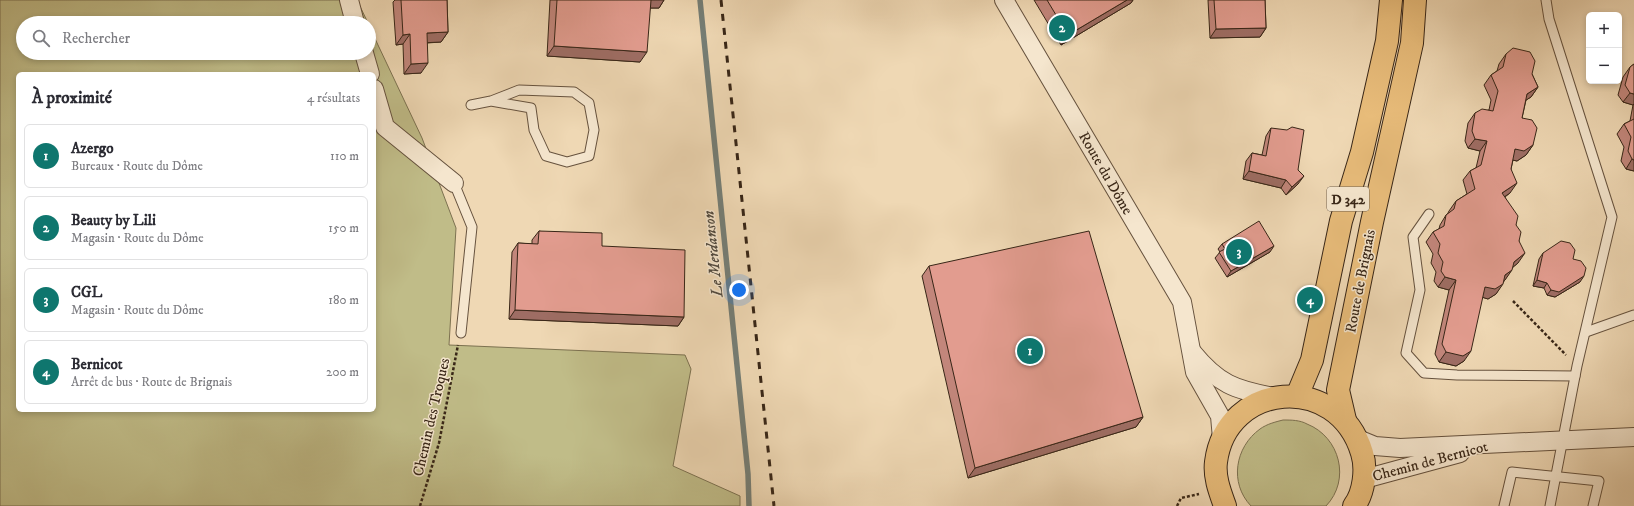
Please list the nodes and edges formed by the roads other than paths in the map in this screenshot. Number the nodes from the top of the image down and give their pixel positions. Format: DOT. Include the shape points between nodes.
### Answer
graph roads {
  1 [pos="349,0"];
  2 [pos="1004,0"];
  3 [pos="1391,0"];
  4 [pos="1415,0"];
  5 [pos="1546,0"];
  6 [pos="353,16"];
  7 [pos="366,60"];
  8 [pos="369,72"];
  9 [pos="376,96"];
  10 [pos="491,101"];
  11 [pos="471,105"];
  12 [pos="454,183"];
  13 [pos="1429,214"];
  14 [pos="1634,315"];
  15 [pos="1586,332"];
  16 [pos="460,333"];
  17 [pos="1192,352"];
  18 [pos="1575,376"];
  19 [pos="1297,396"];
  20 [pos="1274,398"];
  21 [pos="1345,420"];
  22 [pos="1634,437"];
  23 [pos="1222,439"];
  24 [pos="1358,439"];
  25 [pos="1562,441"];
  26 [pos="1496,444"];
  27 [pos="1556,475"];
  28 [pos="1364,479"];
  29 [pos="1225,506"];
  30 [pos="1354,506"];
  31 [pos="1504,506"];
  32 [pos="1550,506"];
  33 [pos="1593,506"];
  1 -- 6 [label="street"];
  2 -- 17 [label="street, Route du Dôme" via="1182,302"];
  3 -- 19 [label="main road, Route de Brignais / D 342" via="1387,41 1362,152 1341,221 1312,360"];
  4 -- 21 [label="main road, Route de Brignais / D 342" via="1412,43 1338,390"];
  5 -- 15 [label="lane" via="1549,18 1612,217"];
  7 -- 8 [label="street"];
  9 -- 12 [label="street" via="385,127"];
  10 -- 10 [label="lane" via="531,108 534,130 546,156 567,162 589,156 594,130 589,103 574,92 519,90"];
  10 -- 11 [label="lane"];
  12 -- 16 [label="lane" via="472,227"];
  13 -- 18 [label="lane" via="1413,237 1420,290 1406,353 1424,373"];
  14 -- 15 [label="lane"];
  15 -- 18 [label="lane"];
  17 -- 20 [label="street, Route du Dôme" via="1204,367 1219,379 1244,392"];
  17 -- 23 [label="street, Route du Dôme" via="1195,372 1220,416"];
  18 -- 25 [label="lane"];
  19 -- 20 [label="main road"];
  19 -- 21 [label="main road" via="1315,400 1331,408"];
  20 -- 23 [label="main road" via="1253,406 1235,420"];
  21 -- 24 [label="main road"];
  22 -- 25 [label="street, Chemin de Bernicot"];
  23 -- 29 [label="main road" via="1216,462 1217,485"];
  24 -- 26 [label="street, Chemin de Bernicot" via="1375,446 1400,448"];
  24 -- 28 [label="main road" via="1364,458"];
  25 -- 26 [label="street, Chemin de Bernicot"];
  25 -- 27 [label="lane"];
  26 -- 28 [label="street, Chemin de Bernicot"];
  27 -- 31 [label="lane" via="1512,472"];
  27 -- 32 [label="lane"];
  27 -- 33 [label="lane" via="1599,481"];
  28 -- 30 [label="main road"];
}
